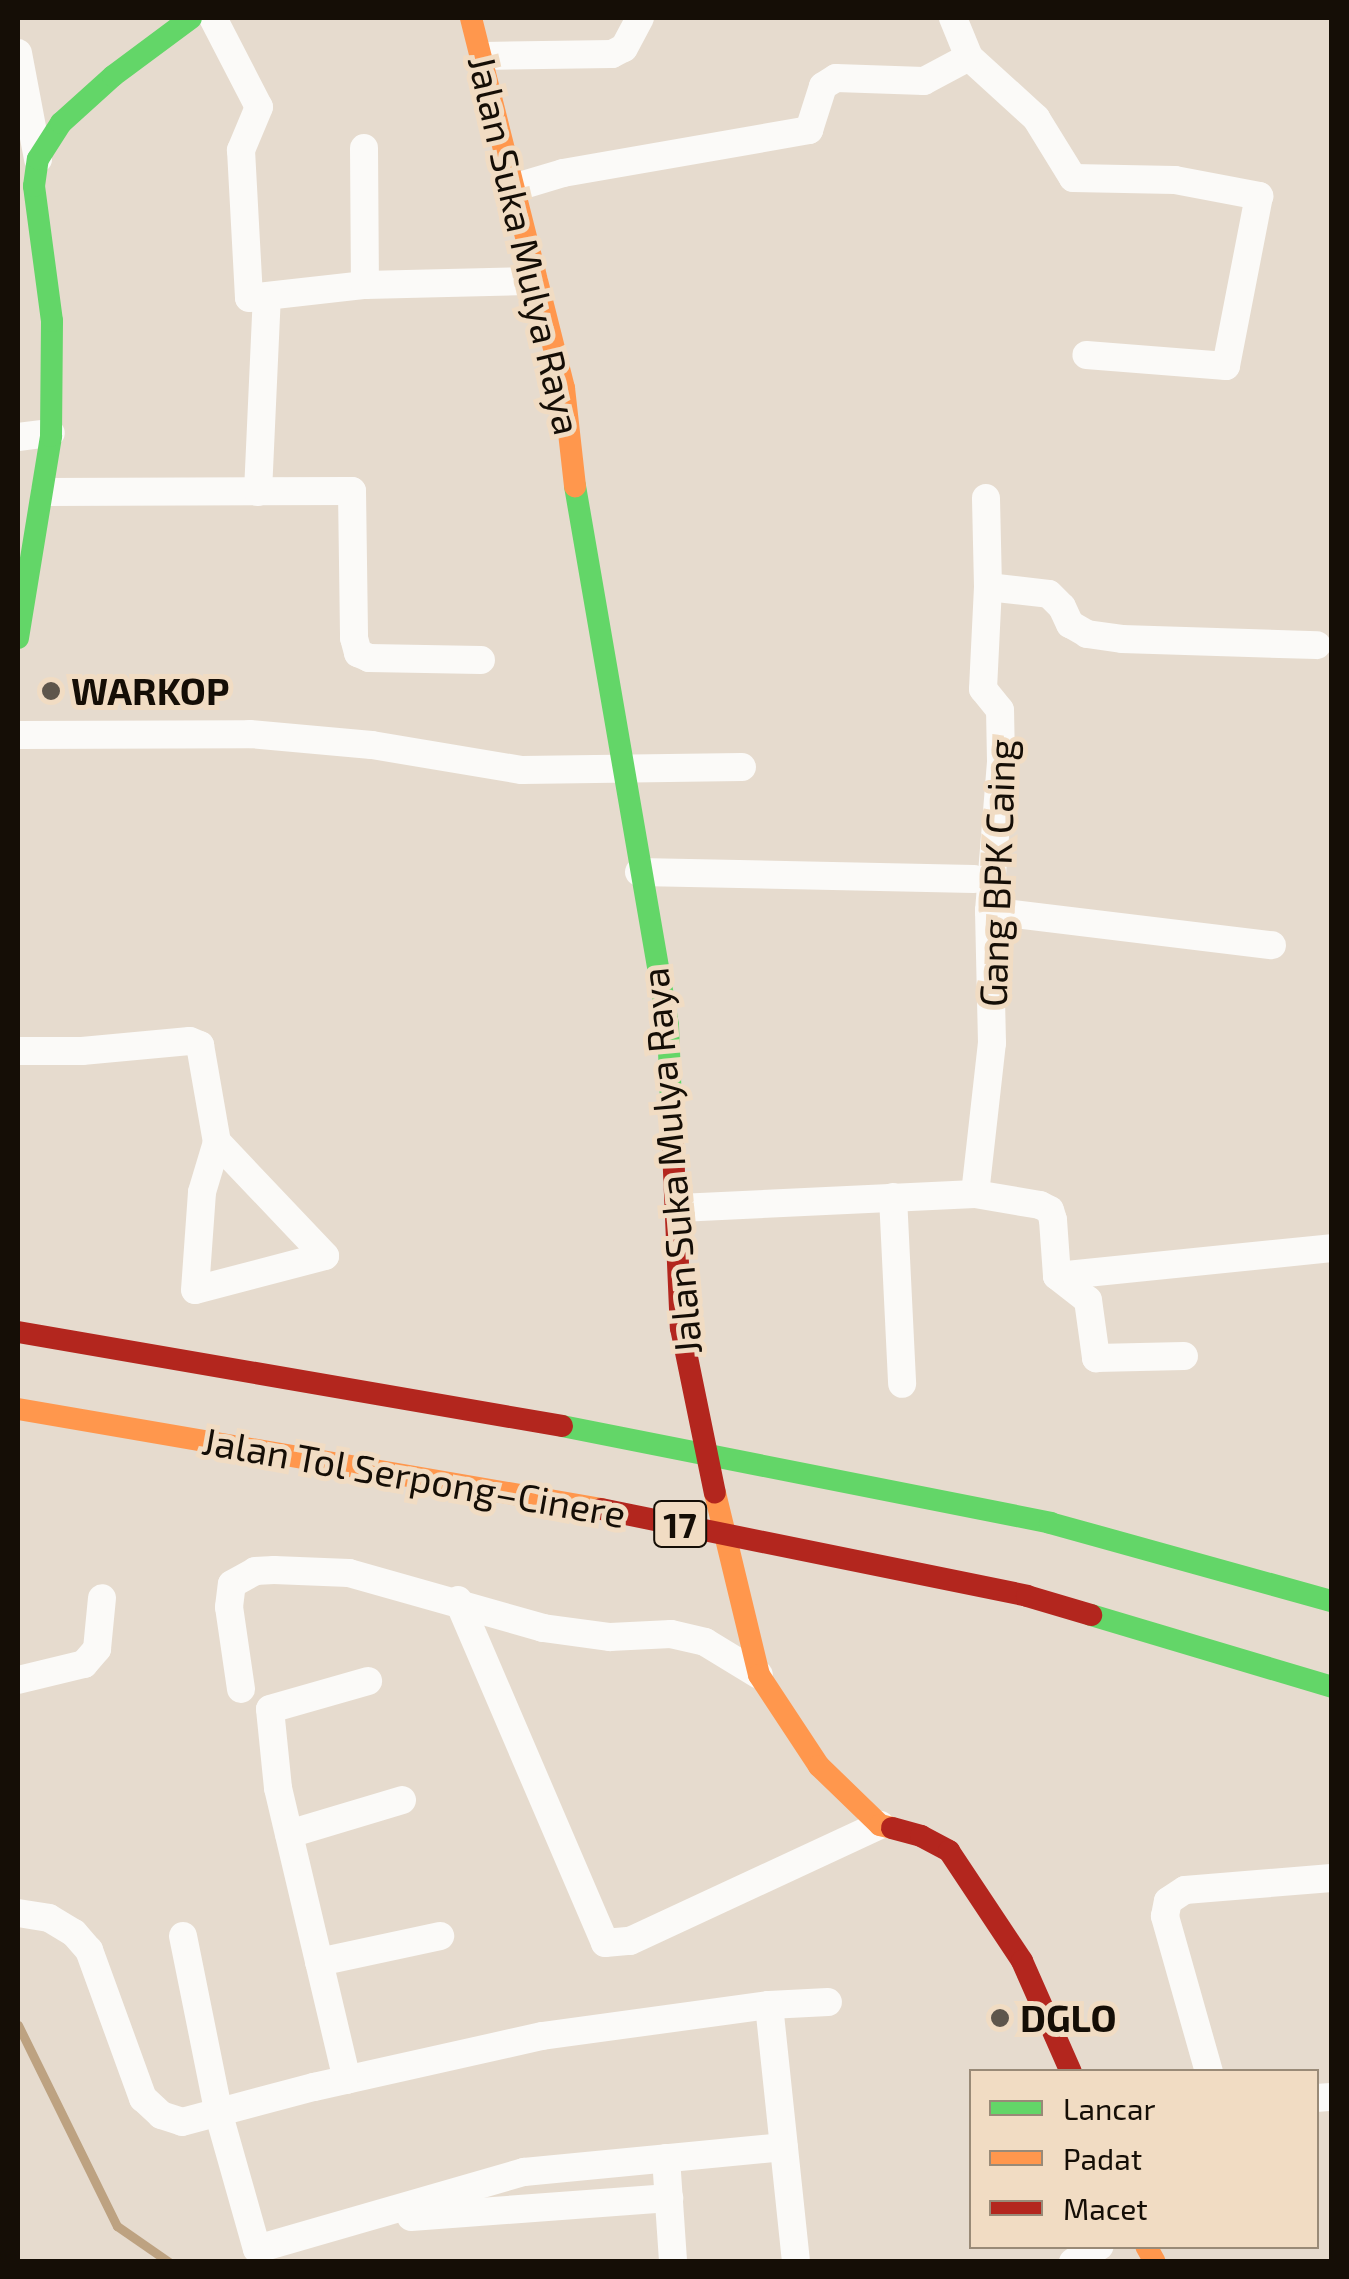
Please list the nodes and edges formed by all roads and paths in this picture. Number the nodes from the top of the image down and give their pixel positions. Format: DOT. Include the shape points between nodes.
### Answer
graph roads {
  1 [pos="191,18"];
  2 [pos="213,18"];
  3 [pos="471,18"];
  4 [pos="640,18"];
  5 [pos="953,18"];
  6 [pos="18,53"];
  7 [pos="484,56"];
  8 [pos="970,57"];
  9 [pos="364,148"];
  10 [pos="30,177"];
  11 [pos="513,188"];
  12 [pos="534,281"];
  13 [pos="365,286"];
  14 [pos="267,297"];
  15 [pos="1086,355"];
  16 [pos="50,434"];
  17 [pos="18,437"];
  18 [pos="45,492"];
  19 [pos="258,492"];
  20 [pos="986,498"];
  21 [pos="988,587"];
  22 [pos="18,638"];
  23 [pos="1318,645"];
  24 [pos="480,660"];
  25 [pos="18,734"];
  26 [pos="742,766"];
  27 [pos="620,767"];
  28 [pos="640,872"];
  29 [pos="974,879"];
  30 [pos="989,911"];
  31 [pos="1272,945"];
  32 [pos="18,1051"];
  33 [pos="217,1142"];
  34 [pos="975,1194"];
  35 [pos="893,1197"];
  36 [pos="678,1208"];
  37 [pos="1332,1248"];
  38 [pos="1057,1276"];
  39 [pos="18,1332"];
  40 [pos="1184,1356"];
  41 [pos="902,1384"];
  42 [pos="18,1409"];
  43 [pos="102,1598"];
  44 [pos="458,1600"];
  45 [pos="1332,1602"];
  46 [pos="759,1675"];
  47 [pos="18,1680"];
  48 [pos="368,1681"];
  49 [pos="1332,1687"];
  50 [pos="240,1689"];
  51 [pos="402,1800"];
  52 [pos="880,1824"];
  53 [pos="289,1834"];
  54 [pos="1332,1878"];
  55 [pos="18,1913"];
  56 [pos="183,1936"];
  57 [pos="440,1936"];
  58 [pos="319,1962"];
  59 [pos="828,2002"];
  60 [pos="768,2005"];
  61 [pos="1070,2069"];
  62 [pos="1207,2069"];
  63 [pos="347,2080"];
  64 [pos="219,2115"];
  65 [pos="784,2147"];
  66 [pos="666,2158"];
  67 [pos="669,2198"];
  68 [pos="353,2221"];
  69 [pos="1095,2249"];
  70 [pos="796,2260"];
  71 [pos="673,2262"];
  72 [pos="1073,2262"];
  1 -- 10 [label="main road" via="61,123"];
  2 -- 14 [label="street" via="260,107 242,150 249,298"];
  3 -- 7 [label="main road, Jalan Suka Mulya Raya"];
  4 -- 7 [label="street" via="624,48 612,54"];
  5 -- 8 [label="street"];
  6 -- 10 [label="street"];
  7 -- 11 [label="main road, Jalan Suka Mulya Raya"];
  8 -- 11 [label="street" via="924,82 836,78 823,86 809,130 563,173"];
  8 -- 15 [label="street" via="1036,118 1073,178 1175,180 1258,196 1226,366"];
  9 -- 13 [label="street"];
  10 -- 16 [label="main road" via="52,321"];
  11 -- 12 [label="main road, Jalan Suka Mulya Raya"];
  12 -- 13 [label="street"];
  12 -- 27 [label="main road, Jalan Suka Mulya Raya" via="564,388 582,546"];
  13 -- 14 [label="street"];
  14 -- 19 [label="street"];
  16 -- 17 [label="street"];
  16 -- 18 [label="main road"];
  18 -- 19 [label="street"];
  18 -- 22 [label="main road"];
  19 -- 24 [label="street" via="352,491 358,653"];
  20 -- 21 [label="street, Gang BPK Caing"];
  21 -- 23 [label="street" via="1049,594 1070,624 1087,634"];
  21 -- 30 [label="street, Gang BPK Caing" via="983,689 1001,717"];
  25 -- 27 [label="street" via="250,734 503,769"];
  26 -- 27 [label="street"];
  27 -- 28 [label="main road, Jalan Suka Mulya Raya"];
  28 -- 29 [label="street"];
  28 -- 36 [label="main road, Jalan Suka Mulya Raya" via="668,1025"];
  30 -- 31 [label="street"];
  30 -- 34 [label="street, Gang BPK Caing" via="992,1043"];
  32 -- 33 [label="street" via="196,1043 204,1049"];
  33 -- 33 [label="street" via="202,1192 195,1290 325,1256"];
  34 -- 35 [label="street"];
  34 -- 38 [label="street" via="1050,1210"];
  35 -- 36 [label="street"];
  35 -- 41 [label="street"];
  36 -- 46 [label="main road, Jalan Suka Mulya Raya" via="689,1382"];
  37 -- 38 [label="street"];
  38 -- 40 [label="street" via="1088,1300 1100,1360"];
  39 -- 45 [label="main road, Jalan Tol Serpong–Cinere / 17" via="722,1456 1050,1523"];
  42 -- 49 [label="main road, Jalan Tol Serpong–Cinere / 17" via="636,1515 1027,1596"];
  43 -- 47 [label="street" via="97,1649 84,1664"];
  44 -- 46 [label="street" via="543,1628 610,1638 672,1634 705,1642"];
  44 -- 50 [label="street" via="349,1574 274,1570 239,1577 229,1607"];
  44 -- 52 [label="street" via="604,1943 630,1940"];
  46 -- 52 [label="main road, Jalan Suka Mulya Raya" via="818,1766"];
  48 -- 53 [label="street" via="270,1709"];
  51 -- 53 [label="street"];
  52 -- 61 [label="main road, Jalan Suka Mulya Raya" via="935,1842 959,1864 1022,1961"];
  53 -- 58 [label="street"];
  54 -- 62 [label="street" via="1186,1890 1168,1901 1165,1916"];
  55 -- 64 [label="street" via="48,1918 89,1950 144,2098 161,2115 182,2122"];
  56 -- 64 [label="street"];
  57 -- 58 [label="street"];
  58 -- 63 [label="street"];
  59 -- 60 [label="street"];
  60 -- 63 [label="street" via="542,2036"];
  60 -- 65 [label="street"];
  63 -- 64 [label="street"];
  64 -- 68 [label="street" via="256,2249"];
  65 -- 66 [label="street"];
  65 -- 70 [label="street"];
  66 -- 67 [label="street"];
  66 -- 68 [label="street" via="524,2172"];
  67 -- 68 [label="street"];
  67 -- 71 [label="street"];
  69 -- 72 [label="street"];
}
